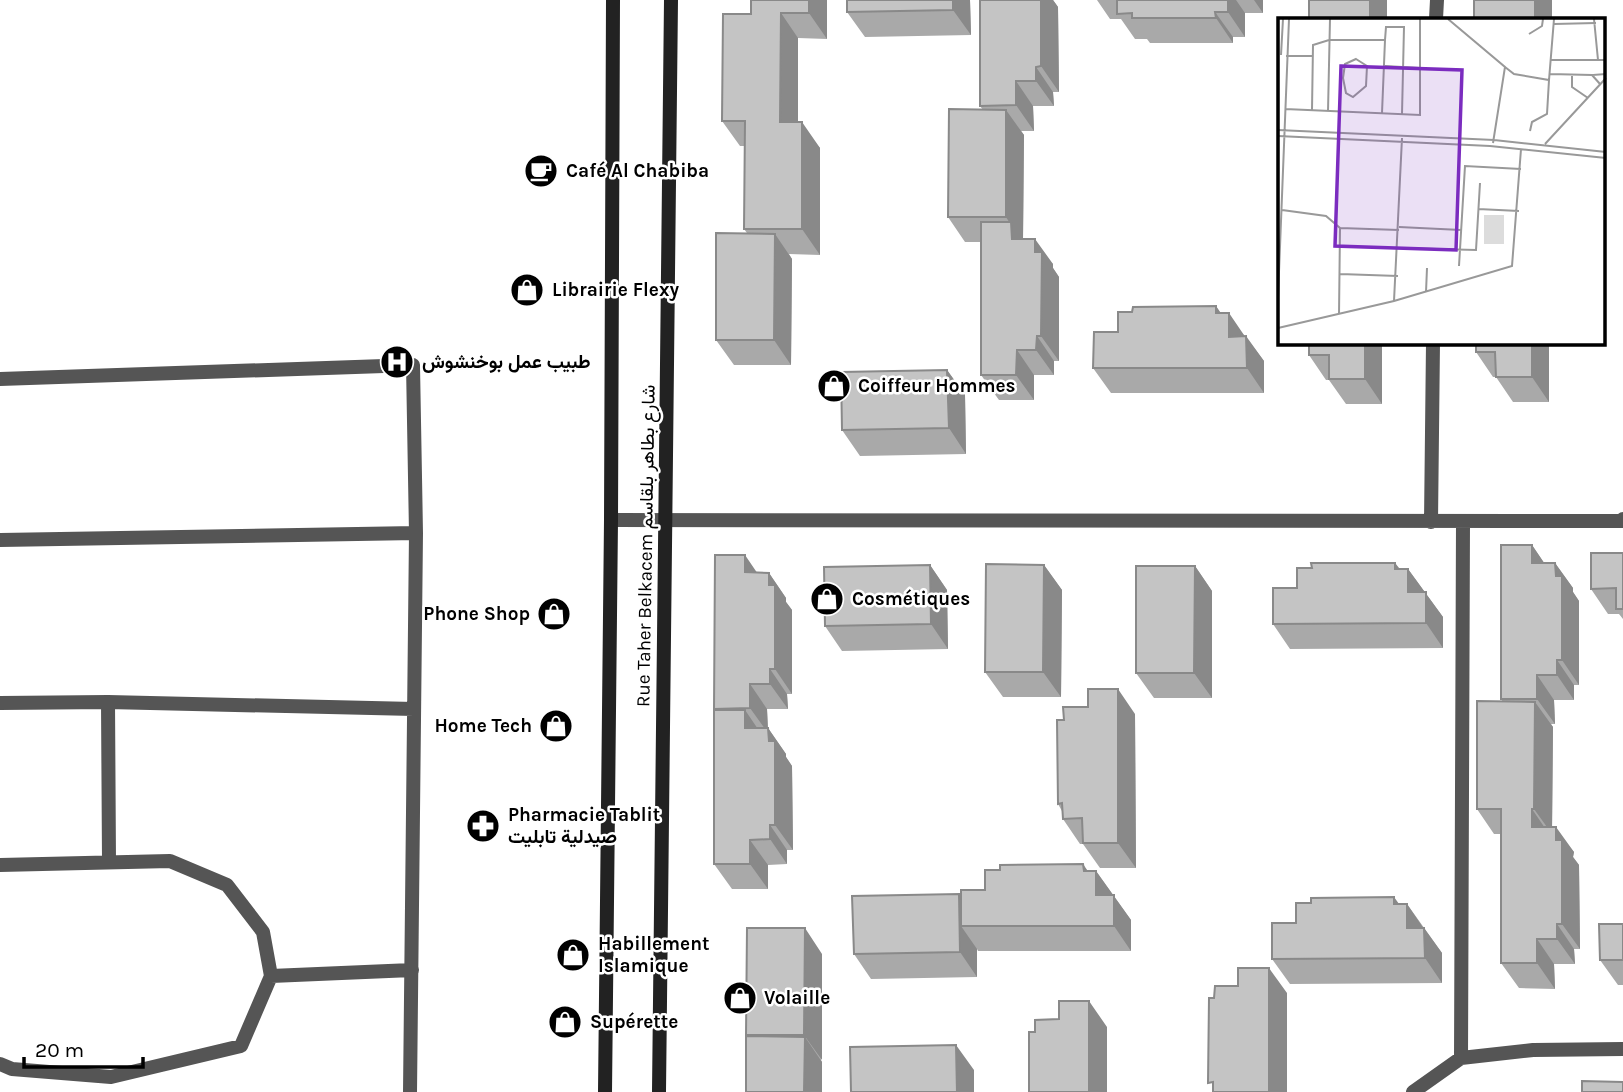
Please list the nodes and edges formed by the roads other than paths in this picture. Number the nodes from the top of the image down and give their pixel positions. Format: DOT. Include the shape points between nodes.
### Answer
graph roads {
  1 [pos="612,0"];
  2 [pos="671,0"];
  3 [pos="1437,0"];
  4 [pos="1436,18"];
  5 [pos="1433,345"];
  6 [pos="0,379"];
  7 [pos="1623,519"];
  8 [pos="611,520"];
  9 [pos="666,520"];
  10 [pos="1431,523"];
  11 [pos="1463,523"];
  12 [pos="416,533"];
  13 [pos="0,540"];
  14 [pos="108,702"];
  15 [pos="0,703"];
  16 [pos="414,709"];
  17 [pos="109,861"];
  18 [pos="0,865"];
  19 [pos="412,970"];
  20 [pos="271,976"];
  21 [pos="1623,1049"];
  22 [pos="1461,1058"];
  23 [pos="0,1064"];
  24 [pos="111,1084"];
  25 [pos="410,1092"];
  26 [pos="605,1092"];
  27 [pos="659,1092"];
  28 [pos="1413,1092"];
  1 -- 8 [label="main road, Rue Taher Belkacem شارع بطاهر بلقاسم"];
  2 -- 9 [label="main road, Rue Taher Belkacem شارع بطاهر بلقاسم"];
  3 -- 4 [label="street"];
  5 -- 10 [label="street"];
  6 -- 12 [label="street" via="413,365"];
  7 -- 11 [label="street"];
  8 -- 9 [label="street"];
  8 -- 26 [label="main road, Rue Taher Belkacem شارع بطاهر بلقاسم"];
  9 -- 10 [label="street"];
  9 -- 27 [label="main road, Rue Taher Belkacem شارع بطاهر بلقاسم"];
  10 -- 11 [label="street"];
  11 -- 22 [label="street"];
  12 -- 13 [label="street"];
  12 -- 16 [label="street"];
  14 -- 15 [label="street"];
  14 -- 16 [label="street"];
  14 -- 17 [label="street"];
  16 -- 19 [label="street"];
  17 -- 18 [label="street"];
  17 -- 20 [label="street" via="170,861 228,885 263,932"];
  19 -- 20 [label="street"];
  19 -- 25 [label="street"];
  20 -- 24 [label="street" via="241,1046"];
  21 -- 22 [label="street" via="1533,1050"];
  22 -- 28 [label="street"];
  23 -- 24 [label="street"];
}
